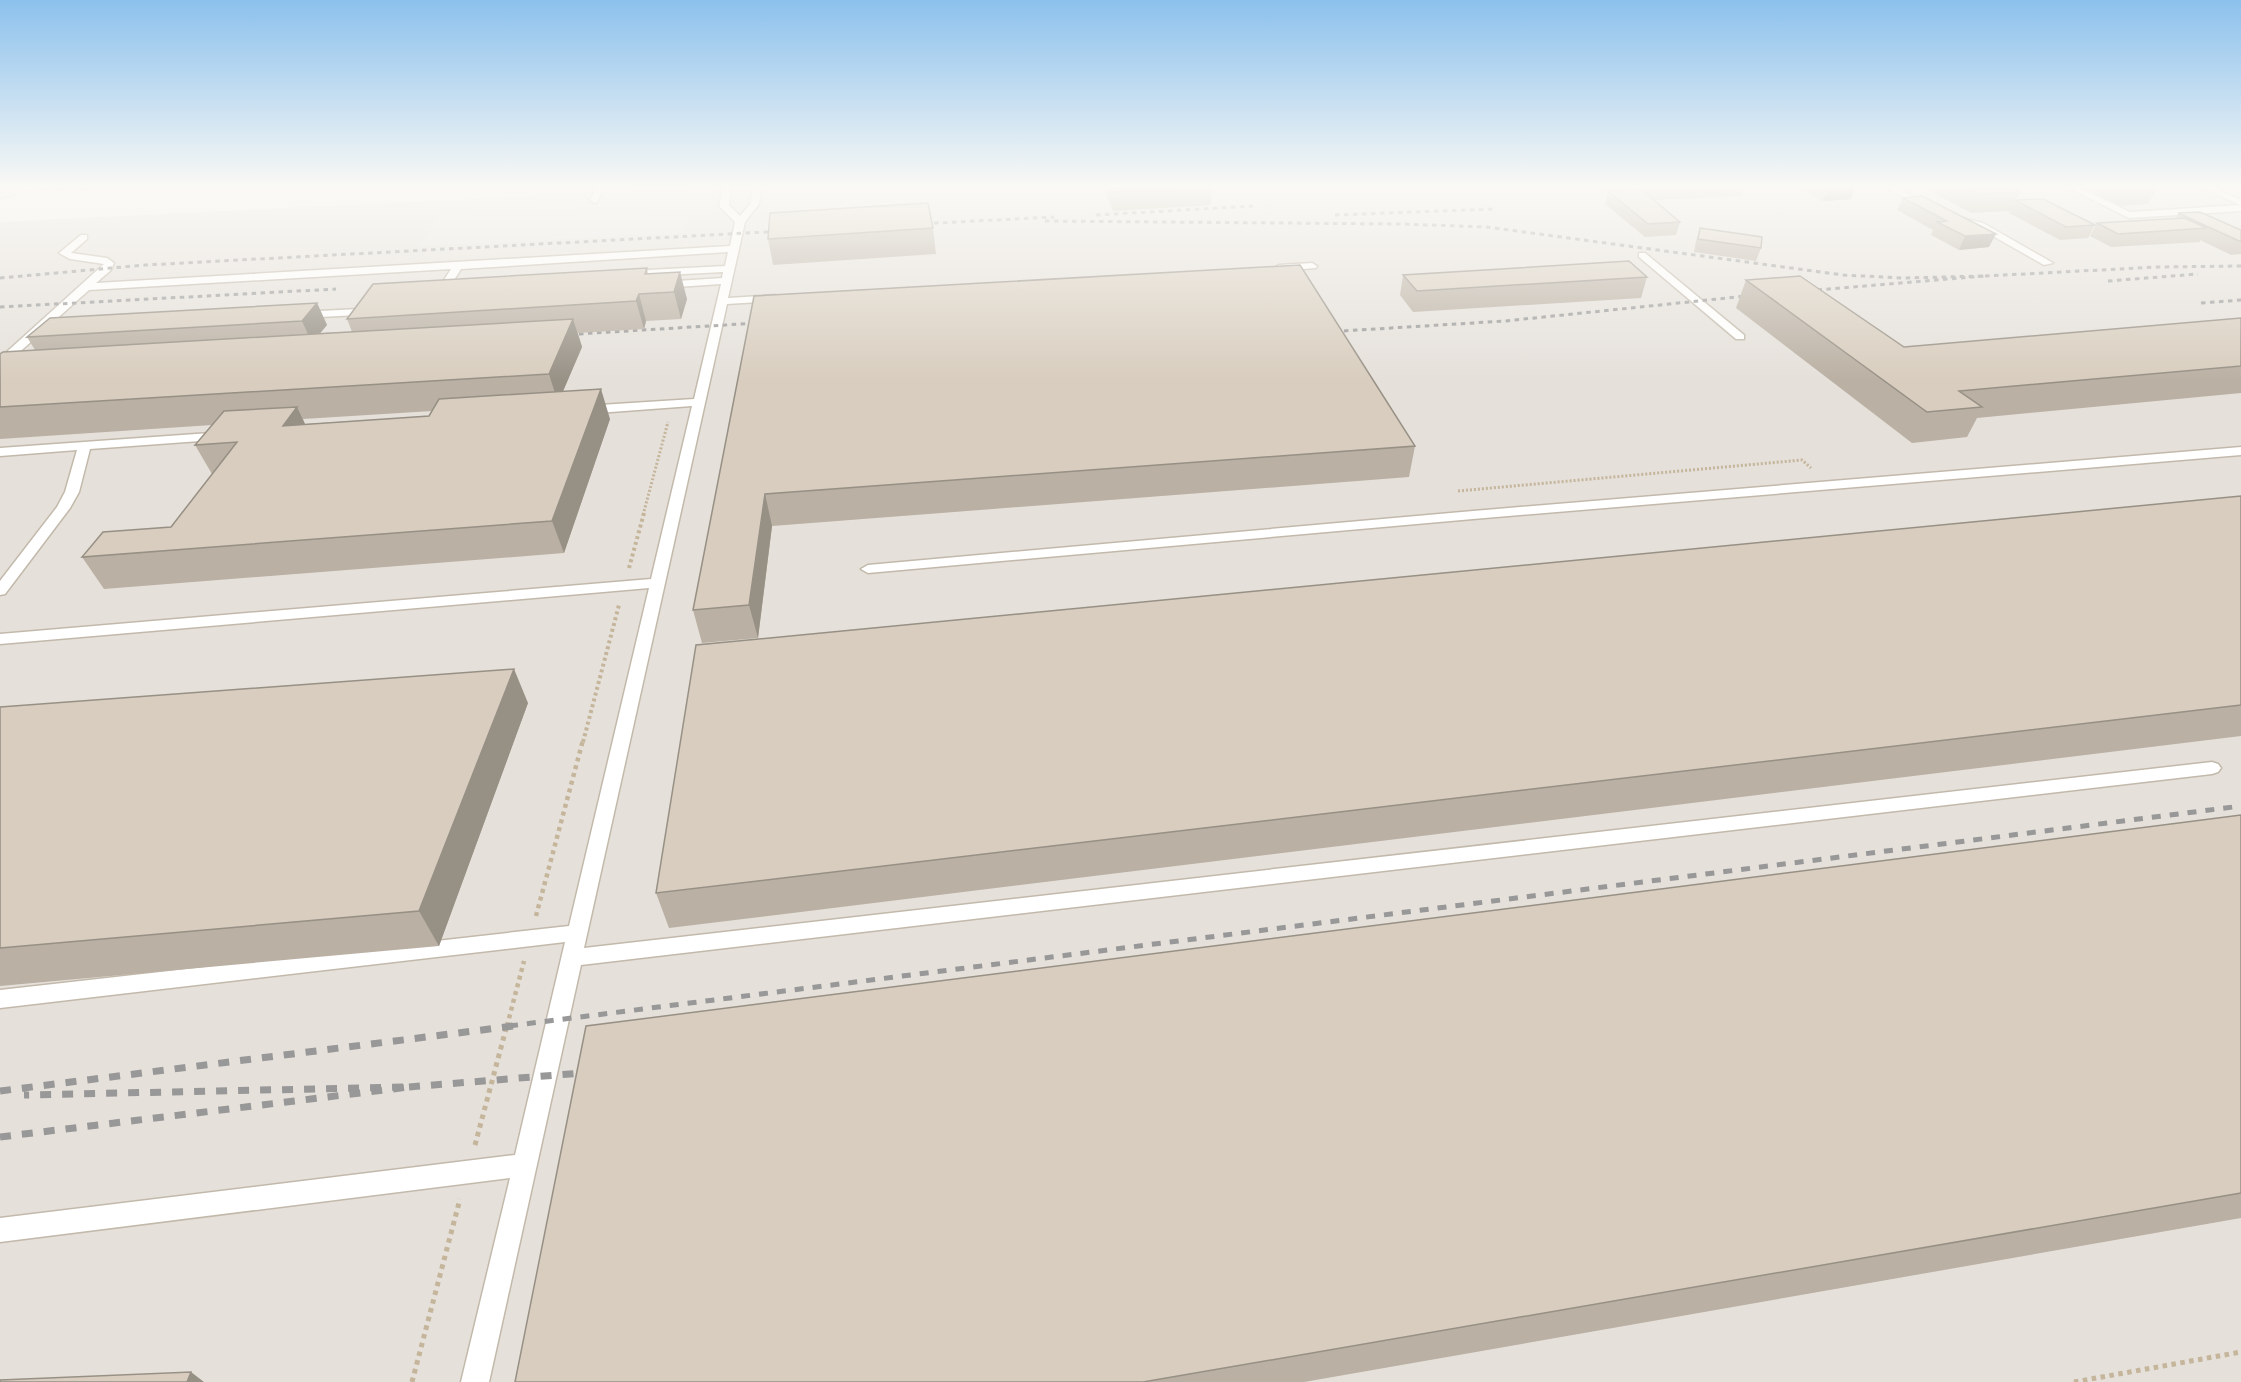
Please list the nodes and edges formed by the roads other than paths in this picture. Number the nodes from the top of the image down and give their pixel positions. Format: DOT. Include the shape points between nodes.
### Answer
graph roads {
  1 [pos="66,252"];
  2 [pos="733,252"];
  3 [pos="2029,252"];
  4 [pos="1642,255"];
  5 [pos="2048,263"];
  6 [pos="730,264"];
  7 [pos="458,266"];
  8 [pos="1311,266"];
  9 [pos="1264,269"];
  10 [pos="615,275"];
  11 [pos="645,286"];
  12 [pos="87,287"];
  13 [pos="792,297"];
  14 [pos="437,300"];
  15 [pos="722,301"];
  16 [pos="387,303"];
  17 [pos="288,316"];
  18 [pos="63,328"];
  19 [pos="40,329"];
  20 [pos="1740,337"];
  21 [pos="0,364"];
  22 [pos="699,402"];
  23 [pos="566,412"];
  24 [pos="234,435"];
  25 [pos="85,446"];
  26 [pos="2241,451"];
  27 [pos="0,452"];
  28 [pos="868,569"];
  29 [pos="657,583"];
  30 [pos="0,591"];
  31 [pos="0,639"];
  32 [pos="2212,768"];
  33 [pos="578,933"];
  34 [pos="572,958"];
  35 [pos="0,999"];
  36 [pos="524,1165"];
  37 [pos="0,1230"];
  38 [pos="475,1382"];
  1 -- 12 [label="lane" via="109,263"];
  2 -- 6 [label="lane"];
  3 -- 5 [label="lane"];
  4 -- 20 [label="lane"];
  6 -- 7 [label="lane" via="563,268 567,259"];
  6 -- 10 [label="lane"];
  6 -- 11 [label="lane"];
  6 -- 15 [label="lane"];
  7 -- 12 [label="lane"];
  7 -- 14 [label="lane"];
  8 -- 9 [label="lane"];
  12 -- 19 [label="lane"];
  13 -- 15 [label="lane"];
  15 -- 22 [label="lane"];
  16 -- 17 [label="lane" via="359,312"];
  18 -- 19 [label="lane"];
  19 -- 21 [label="lane"];
  22 -- 23 [label="lane"];
  22 -- 29 [label="lane"];
  24 -- 25 [label="lane"];
  25 -- 27 [label="lane"];
  25 -- 30 [label="lane" via="72,492 63,508"];
  26 -- 28 [label="lane"];
  29 -- 31 [label="lane"];
  29 -- 33 [label="lane"];
  32 -- 34 [label="lane"];
  33 -- 34 [label="lane"];
  33 -- 35 [label="lane"];
  34 -- 36 [label="lane"];
  36 -- 37 [label="lane"];
  36 -- 38 [label="lane"];
}
